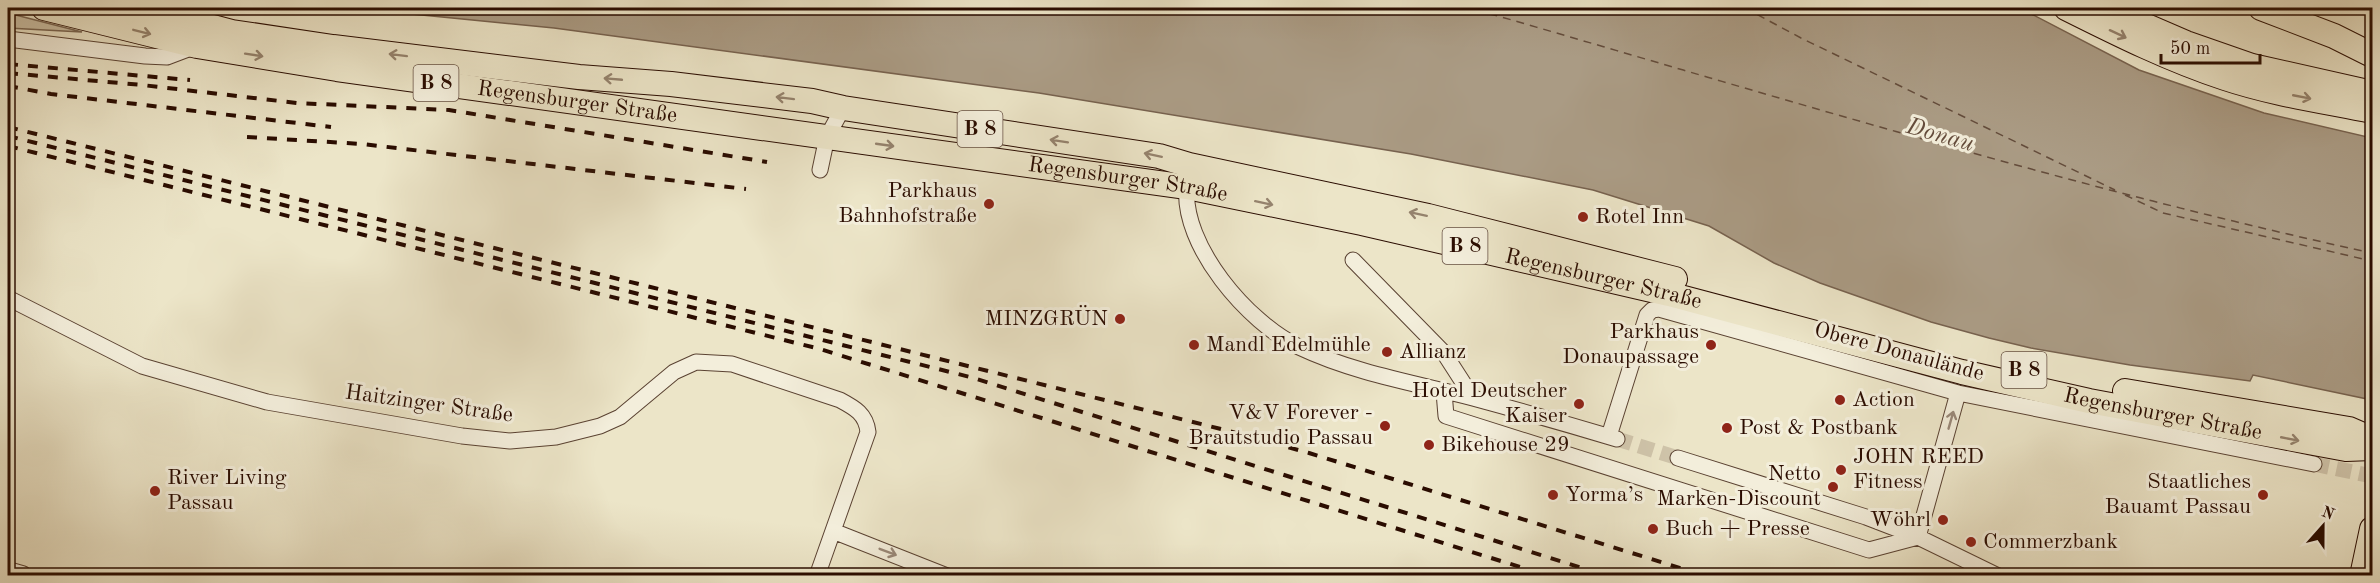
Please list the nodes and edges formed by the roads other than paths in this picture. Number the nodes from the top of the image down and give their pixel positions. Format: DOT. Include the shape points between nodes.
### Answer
graph roads {
  1 [pos="45,8"];
  2 [pos="120,8"];
  3 [pos="2066,8"];
  4 [pos="2105,8"];
  5 [pos="2261,8"];
  6 [pos="2297,8"];
  7 [pos="232,32"];
  8 [pos="2334,36"];
  9 [pos="8,39"];
  10 [pos="197,46"];
  11 [pos="2373,55"];
  12 [pos="2373,93"];
  13 [pos="843,108"];
  14 [pos="2373,111"];
  15 [pos="827,137"];
  16 [pos="820,170"];
  17 [pos="1188,176"];
  18 [pos="1353,260"];
  19 [pos="8,298"];
  20 [pos="1744,306"];
  21 [pos="1444,392"];
  22 [pos="1958,393"];
  23 [pos="1473,398"];
  24 [pos="2373,439"];
  25 [pos="2373,448"];
  26 [pos="1678,458"];
  27 [pos="2314,464"];
  28 [pos="2373,529"];
  29 [pos="833,531"];
  30 [pos="1918,537"];
  31 [pos="8,572"];
  32 [pos="22,576"];
  33 [pos="817,576"];
  34 [pos="947,576"];
  35 [pos="1998,576"];
  36 [pos="2362,576"];
  1 -- 10 [label="main road, Regensburger Straße / B 8, one-way"];
  2 -- 7 [label="main road, Regensburger Straße / B 8"];
  3 -- 14 [label="main road, one-way" via="2154,51 2226,78"];
  4 -- 12 [label="main road" via="2252,66"];
  5 -- 8 [label="main road"];
  6 -- 8 [label="main road"];
  7 -- 10 [label="main road"];
  13 -- 7 [label="main road, Regensburger Straße / B 8, one-way"];
  8 -- 11 [label="main road"];
  9 -- 10 [label="street" via="166,57"];
  10 -- 15 [label="main road, Regensburger Straße / B 8, one-way"];
  13 -- 15 [label="street"];
  17 -- 13 [label="main road, Regensburger Straße / B 8, one-way" via="1159,156"];
  15 -- 16 [label="street"];
  15 -- 17 [label="main road, Regensburger Straße / B 8, one-way"];
  17 -- 20 [label="main road, Regensburger Straße / B 8" via="1374,226"];
  17 -- 21 [label="street" via="1185,200 1194,236 1222,280 1263,322 1298,346 1352,368"];
  18 -- 23 [label="street" via="1443,354"];
  19 -- 29 [label="street, Haitzinger Straße" via="142,366 267,402 510,441 556,437 600,426 620,417 675,372 696,362 732,364 840,400 867,421 864,447"];
  20 -- 24 [label="main road, Regensburger Straße / B 8" via="2079,383 2349,429"];
  20 -- 25 [label="main road, Regensburger Straße / B 8, one-way" via="1962,372 2089,401 2346,449"];
  21 -- 23 [label="street"];
  21 -- 30 [label="street" via="1446,416 1869,550"];
  22 -- 23 [label="street, Obere Donaulände" via="1664,310 1652,310 1646,318 1613,438"];
  22 -- 27 [label="street, Obere Donaulände"];
  30 -- 22 [label="street, one-way"];
  26 -- 30 [label="street"];
  28 -- 36 [label="main road"];
  29 -- 33 [label="street"];
  29 -- 34 [label="street, one-way"];
  30 -- 35 [label="street"];
  31 -- 32 [label="street"];
}
